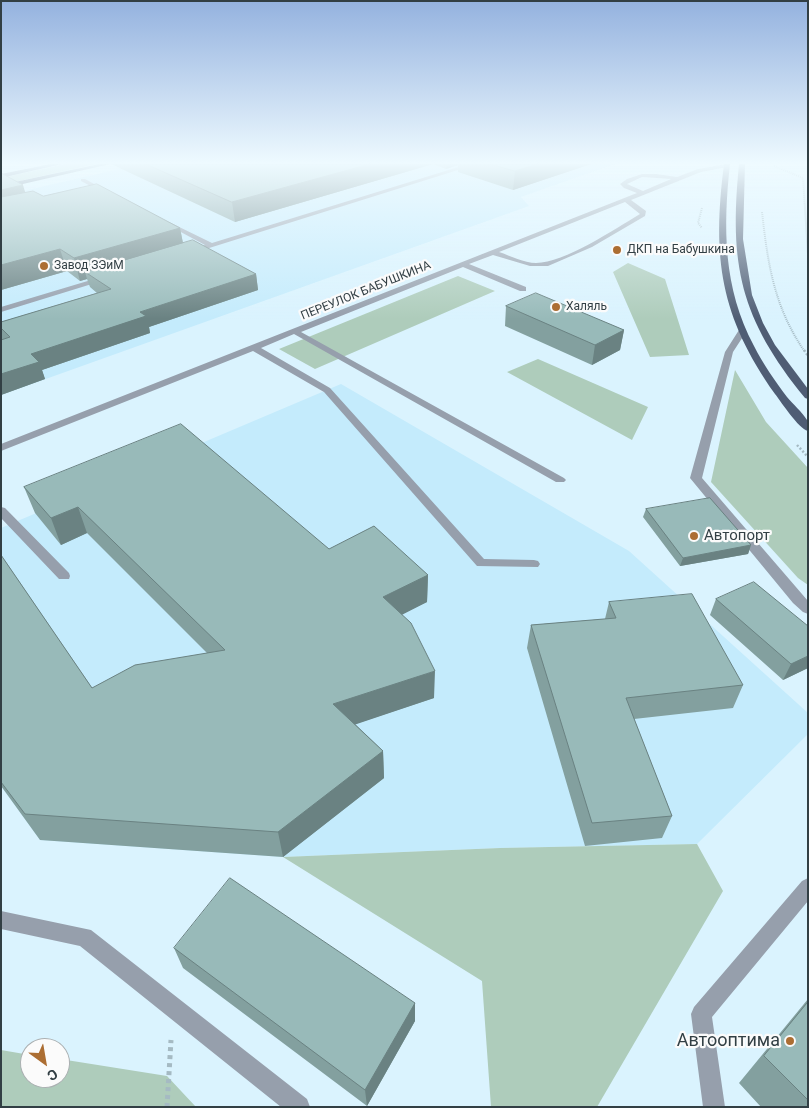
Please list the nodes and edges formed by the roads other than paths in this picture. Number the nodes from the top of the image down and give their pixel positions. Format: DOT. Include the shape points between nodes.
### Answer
graph roads {
  1 [pos="309,216"];
  2 [pos="588,216"];
  3 [pos="642,216"];
  4 [pos="724,216"];
  5 [pos="740,216"];
  6 [pos="162,221"];
  7 [pos="212,246"];
  8 [pos="184,254"];
  9 [pos="494,254"];
  10 [pos="464,265"];
  11 [pos="111,276"];
  12 [pos="523,289"];
  13 [pos="1,310"];
  14 [pos="296,332"];
  15 [pos="742,332"];
  16 [pos="255,348"];
  17 [pos="808,396"];
  18 [pos="808,428"];
  19 [pos="1,448"];
  20 [pos="560,480"];
  21 [pos="1,511"];
  22 [pos="534,564"];
  23 [pos="64,576"];
  24 [pos="804,604"];
  25 [pos="808,887"];
  26 [pos="1,920"];
  27 [pos="299,1107"];
  28 [pos="714,1107"];
  1 -- 7 [label="lane"];
  2 -- 9 [label="lane, ПЕРЕУЛОК БАБУШКИНА"];
  3 -- 9 [label="lane" via="599,241 546,265"];
  4 -- 15 [label="main road" via="722,250 728,290"];
  5 -- 17 [label="main road" via="744,278 754,312 770,344"];
  6 -- 7 [label="lane"];
  7 -- 8 [label="lane"];
  9 -- 10 [label="lane, ПЕРЕУЛОК БАБУШКИНА"];
  10 -- 12 [label="lane"];
  10 -- 14 [label="lane, ПЕРЕУЛОК БАБУШКИНА"];
  11 -- 13 [label="lane"];
  14 -- 16 [label="lane, ПЕРЕУЛОК БАБУШКИНА"];
  14 -- 20 [label="lane"];
  15 -- 18 [label="main road" via="764,370"];
  15 -- 24 [label="lane" via="729,352 696,478"];
  16 -- 19 [label="lane, ПЕРЕУЛОК БАБУШКИНА"];
  16 -- 22 [label="lane" via="328,390 481,563"];
  21 -- 23 [label="lane"];
  25 -- 28 [label="lane" via="701,1014"];
  26 -- 27 [label="lane" via="84,937"];
}
